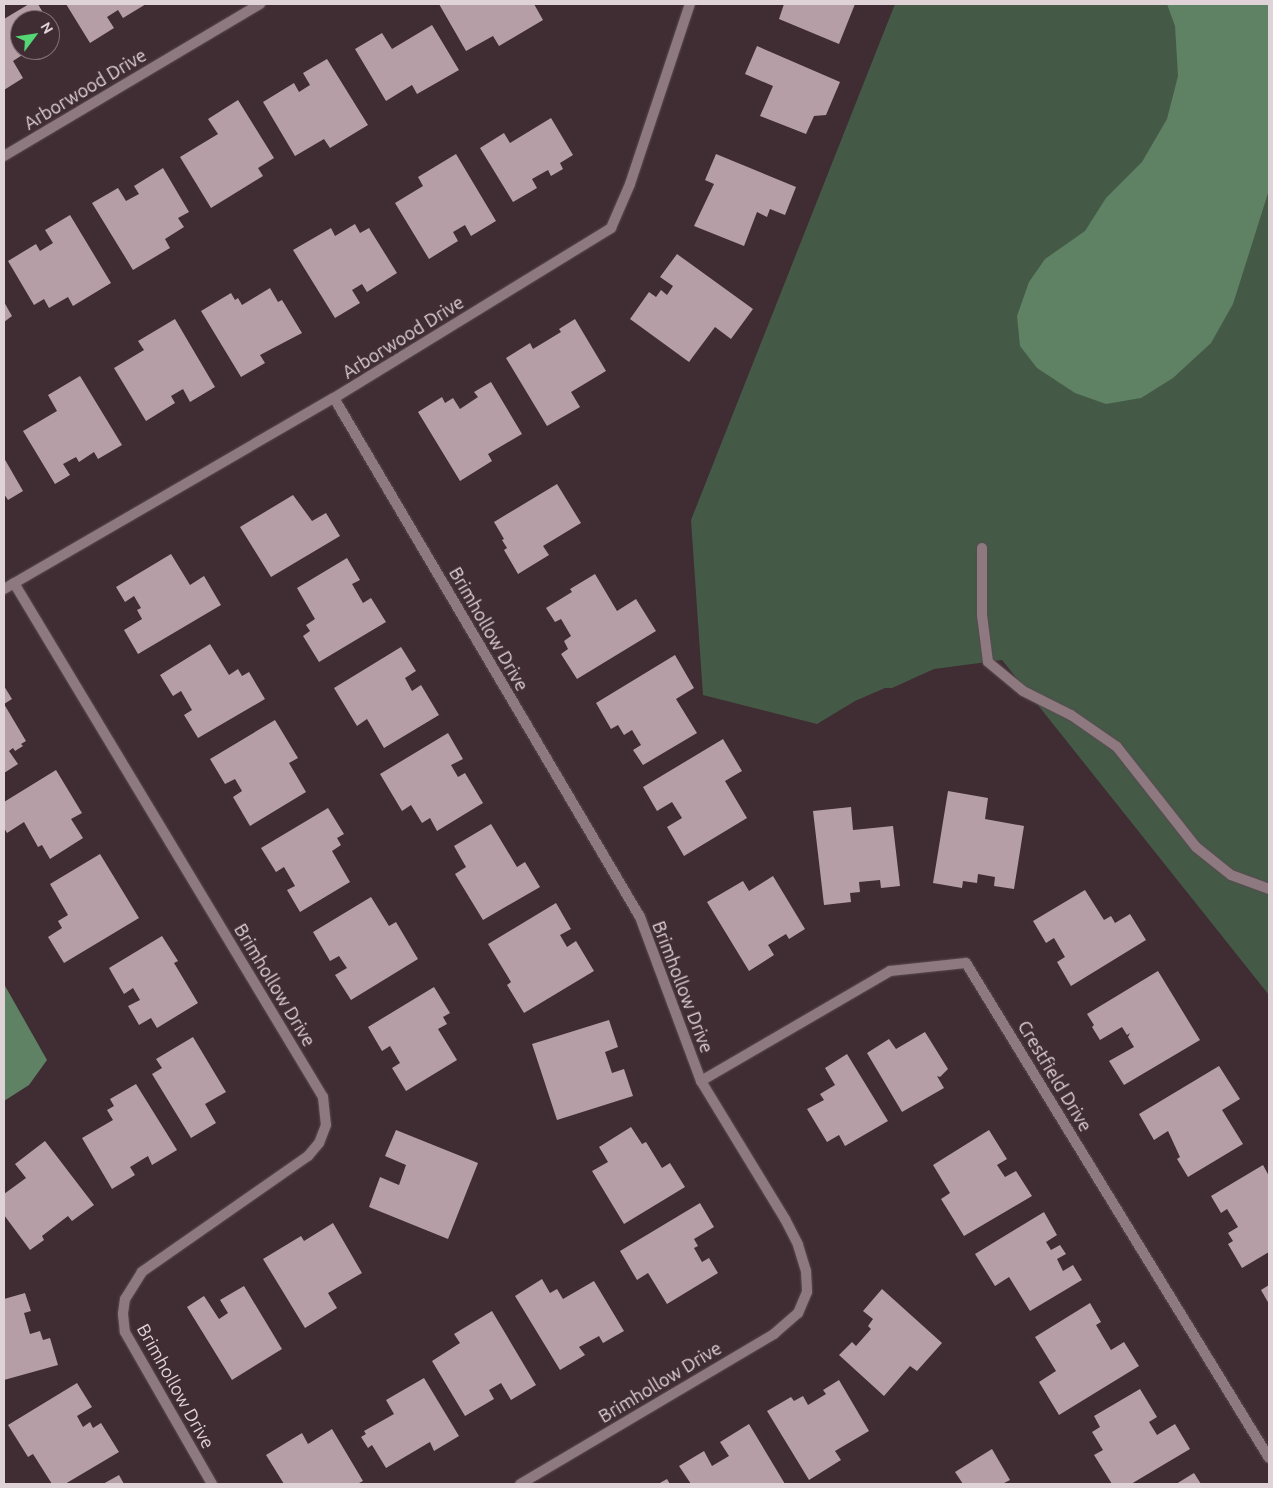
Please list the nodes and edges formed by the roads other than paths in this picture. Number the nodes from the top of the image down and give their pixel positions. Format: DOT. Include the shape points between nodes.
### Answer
graph roads {
  1 [pos="260,4"];
  2 [pos="690,4"];
  3 [pos="4,156"];
  4 [pos="334,398"];
  5 [pos="982,548"];
  6 [pos="14,583"];
  7 [pos="4,589"];
  8 [pos="1269,889"];
  9 [pos="701,1081"];
  10 [pos="1269,1458"];
  11 [pos="212,1484"];
  12 [pos="520,1484"];
  1 -- 3 [label="street, Arborwood Drive"];
  2 -- 4 [label="street, Arborwood Drive" via="630,184 611,228"];
  4 -- 6 [label="street, Arborwood Drive"];
  4 -- 9 [label="street, Brimhollow Drive" via="640,917"];
  5 -- 8 [label="street" via="982,615 988,662 1023,691 1071,714 1117,747 1196,847 1231,875"];
  6 -- 7 [label="street, Arborwood Drive"];
  6 -- 11 [label="street, Brimhollow Drive" via="323,1097 326,1125 319,1143 308,1156 142,1272 125,1299 125,1332"];
  9 -- 10 [label="street, Crestfield Drive" via="890,971 966,963"];
  9 -- 12 [label="street, Brimhollow Drive" via="798,1245 806,1271 806,1292 798,1313 774,1334"];
}
